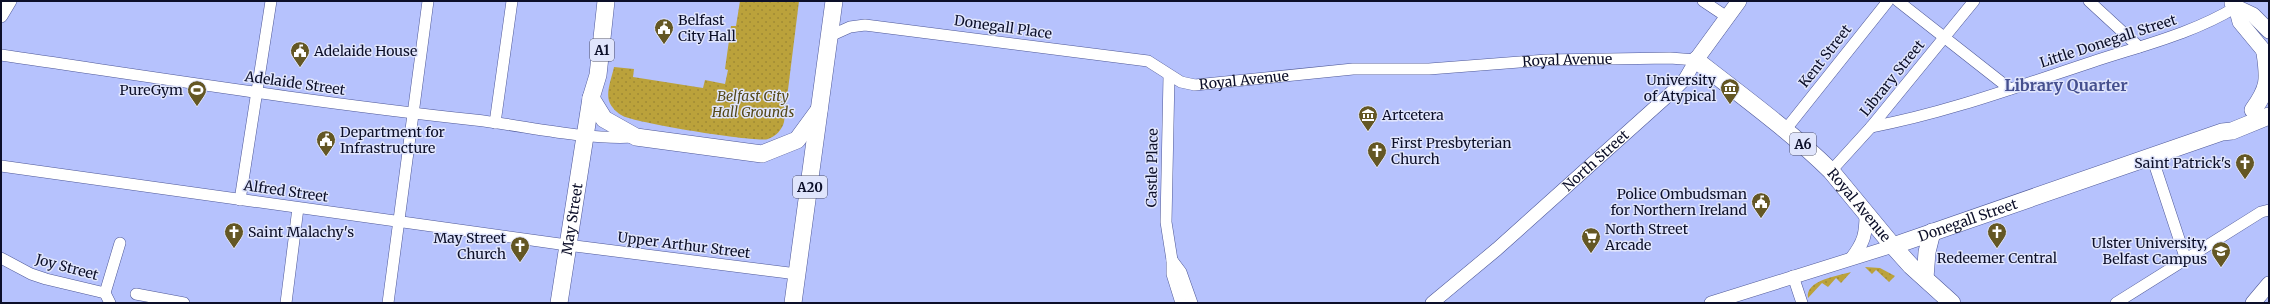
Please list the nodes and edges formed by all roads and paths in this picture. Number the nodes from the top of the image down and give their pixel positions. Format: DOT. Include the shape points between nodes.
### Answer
graph roads {
  1 [pos="271,1"];
  2 [pos="428,1"];
  3 [pos="512,1"];
  4 [pos="606,1"];
  5 [pos="834,1"];
  6 [pos="1703,1"];
  7 [pos="1739,1"];
  8 [pos="1888,1"];
  9 [pos="1898,1"];
  10 [pos="1974,1"];
  11 [pos="2089,1"];
  12 [pos="2233,4"];
  13 [pos="1727,17"];
  14 [pos="2269,31"];
  15 [pos="830,36"];
  16 [pos="1944,37"];
  17 [pos="2139,46"];
  18 [pos="1,55"];
  19 [pos="2267,55"];
  20 [pos="1696,60"];
  21 [pos="1169,76"];
  22 [pos="2010,89"];
  23 [pos="258,93"];
  24 [pos="591,98"];
  25 [pos="2269,100"];
  26 [pos="820,108"];
  27 [pos="2253,110"];
  28 [pos="413,114"];
  29 [pos="2269,116"];
  30 [pos="495,123"];
  31 [pos="1871,127"];
  32 [pos="1786,129"];
  33 [pos="2222,132"];
  34 [pos="586,135"];
  35 [pos="636,137"];
  36 [pos="2152,157"];
  37 [pos="1,166"];
  38 [pos="1831,171"];
  39 [pos="240,200"];
  40 [pos="298,208"];
  41 [pos="2269,210"];
  42 [pos="1866,214"];
  43 [pos="398,222"];
  44 [pos="1932,232"];
  45 [pos="120,243"];
  46 [pos="567,245"];
  47 [pos="1893,246"];
  48 [pos="1,258"];
  49 [pos="1852,258"];
  50 [pos="1172,260"];
  51 [pos="2186,260"];
  52 [pos="797,274"];
  53 [pos="1793,276"];
  54 [pos="1925,278"];
  55 [pos="2269,284"];
  56 [pos="105,293"];
  57 [pos="136,294"];
  58 [pos="110,303"];
  59 [pos="184,303"];
  60 [pos="286,303"];
  61 [pos="388,303"];
  62 [pos="560,303"];
  63 [pos="793,303"];
  64 [pos="1182,303"];
  65 [pos="1192,303"];
  66 [pos="1432,303"];
  67 [pos="1711,303"];
  68 [pos="1802,303"];
  69 [pos="1952,303"];
  70 [pos="2116,303"];
  71 [pos="2253,303"];
  1 -- 23 [label="street"];
  2 -- 28 [label="street"];
  3 -- 30 [label="street"];
  4 -- 24 [label="main road, A1" via="598,75"];
  5 -- 15 [label="main road"];
  6 -- 13 [label="street"];
  7 -- 13 [label="main road, North Street"];
  8 -- 32 [label="street, Kent Street"];
  9 -- 16 [label="street"];
  10 -- 16 [label="street, Library Street"];
  11 -- 17 [label="street"];
  12 -- 14 [label="main road" via="2253,15"];
  12 -- 17 [label="street, Little Donegall Street" via="2213,22"];
  12 -- 19 [label="main road" via="2240,22"];
  13 -- 20 [label="main road, North Street"];
  15 -- 21 [label="street, Donegall Place" via="850,27 865,25 1148,61"];
  15 -- 26 [label="main road"];
  16 -- 22 [label="street"];
  16 -- 31 [label="street, Library Street"];
  17 -- 22 [label="street, Little Donegall Street"];
  18 -- 23 [label="street, Adelaide Street"];
  19 -- 27 [label="main road" via="2266,88"];
  20 -- 21 [label="street, Royal Avenue" via="1532,60 1429,68 1348,70 1195,85"];
  20 -- 32 [label="main road, Royal Avenue / A6"];
  20 -- 66 [label="street, North Street" via="1685,79 1666,97 1497,249"];
  21 -- 50 [label="street, Castle Place" via="1166,203"];
  22 -- 31 [label="street, Little Donegall Street" via="1901,122"];
  23 -- 28 [label="street, Adelaide Street"];
  23 -- 39 [label="street"];
  24 -- 34 [label="main road, May Street"];
  24 -- 35 [label="main road" via="604,120"];
  25 -- 27 [label="main road, Donegall Street"];
  26 -- 35 [label="main road" via="797,140 762,154"];
  26 -- 52 [label="main road, A20"];
  27 -- 33 [label="main road, Donegall Street"];
  28 -- 30 [label="street, Adelaide Street"];
  28 -- 43 [label="street"];
  29 -- 33 [label="main road, Donegall Street" via="2232,131"];
  30 -- 34 [label="street, Adelaide Street"];
  31 -- 38 [label="street, Library Street"];
  32 -- 38 [label="main road, Royal Avenue / A6"];
  33 -- 36 [label="main road, Donegall Street"];
  34 -- 35 [label="street, Adelaide Street"];
  34 -- 46 [label="main road, May Street"];
  36 -- 44 [label="main road, Donegall Street"];
  36 -- 51 [label="street"];
  37 -- 39 [label="street, Alfred Street"];
  38 -- 42 [label="main road, Royal Avenue / A6"];
  39 -- 40 [label="street, Alfred Street"];
  40 -- 43 [label="street, Alfred Street"];
  40 -- 60 [label="street"];
  41 -- 51 [label="street" via="2261,212"];
  42 -- 47 [label="main road, Royal Avenue / A6"];
  42 -- 49 [label="street" via="1866,230 1862,244"];
  43 -- 46 [label="street, Alfred Street"];
  43 -- 61 [label="street"];
  44 -- 47 [label="main road, Donegall Street"];
  44 -- 54 [label="main road"];
  45 -- 56 [label="street, Joy Street"];
  46 -- 52 [label="street, Upper Arthur Street"];
  46 -- 62 [label="main road, May Street"];
  47 -- 49 [label="street, Donegall Street"];
  47 -- 54 [label="main road, Royal Avenue"];
  48 -- 56 [label="street, Joy Street" via="31,274"];
  49 -- 53 [label="street, Donegall Street"];
  50 -- 64 [label="street, Castle Place" via="1172,274"];
  50 -- 65 [label="street" via="1181,272"];
  51 -- 70 [label="street"];
  52 -- 63 [label="main road, A20"];
  53 -- 67 [label="street, Donegall Street"];
  53 -- 68 [label="street"];
  54 -- 69 [label="main road, Royal Avenue"];
  55 -- 71 [label="main road"];
  56 -- 58 [label="street, Joy Street"];
  57 -- 59 [label="street"];
}
